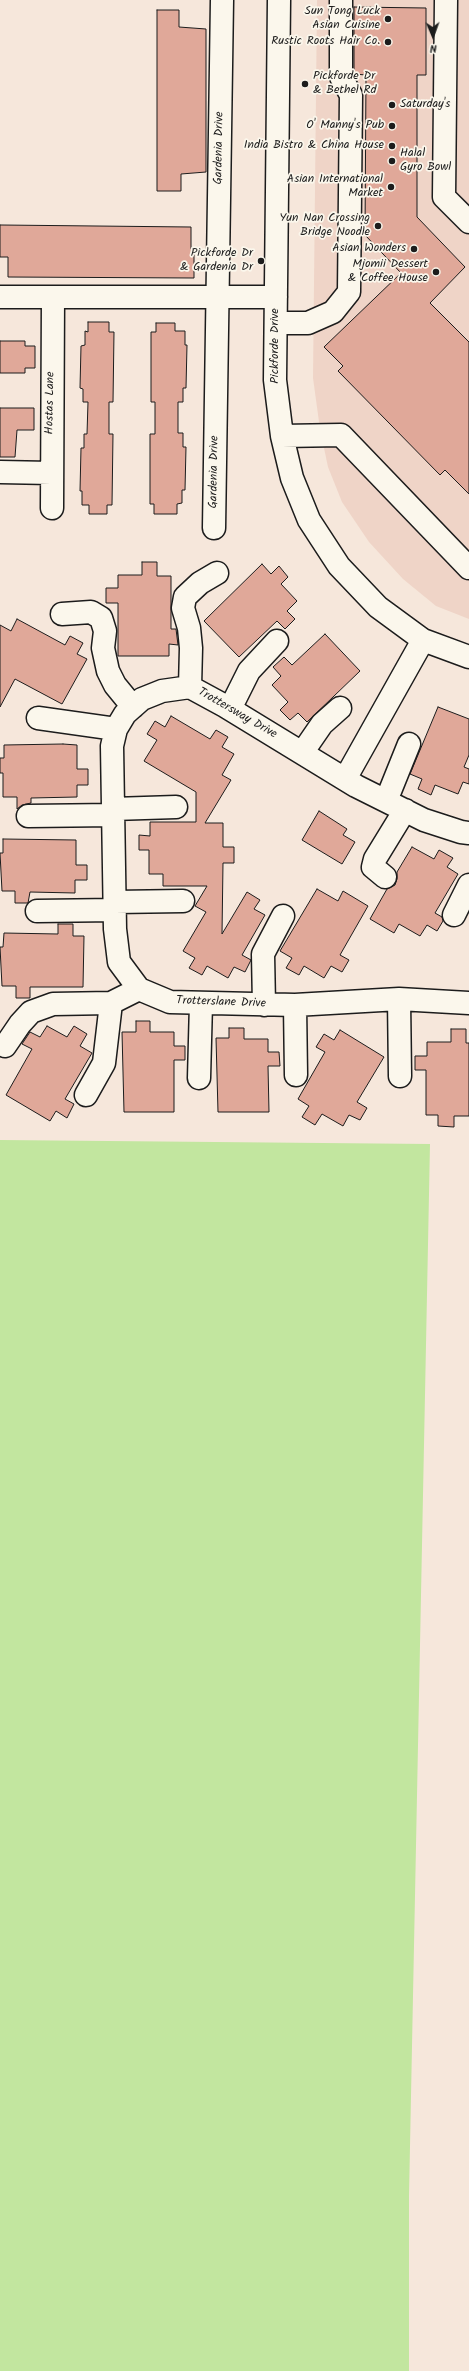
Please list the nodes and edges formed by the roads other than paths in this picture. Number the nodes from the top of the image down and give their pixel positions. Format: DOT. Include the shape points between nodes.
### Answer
graph roads {
  1 [pos="222,0"];
  2 [pos="279,0"];
  3 [pos="341,0"];
  4 [pos="446,0"];
  5 [pos="469,222"];
  6 [pos="217,296"];
  7 [pos="276,296"];
  8 [pos="0,297"];
  9 [pos="53,297"];
  10 [pos="276,323"];
  11 [pos="282,436"];
  12 [pos="0,472"];
  13 [pos="50,473"];
  14 [pos="52,508"];
  15 [pos="214,528"];
  16 [pos="469,568"];
  17 [pos="216,573"];
  18 [pos="62,614"];
  19 [pos="423,640"];
  20 [pos="277,641"];
  21 [pos="469,658"];
  22 [pos="190,687"];
  23 [pos="340,708"];
  24 [pos="230,709"];
  25 [pos="125,716"];
  26 [pos="38,718"];
  27 [pos="410,744"];
  28 [pos="302,753"];
  29 [pos="345,779"];
  30 [pos="395,806"];
  31 [pos="176,807"];
  32 [pos="114,812"];
  33 [pos="28,816"];
  34 [pos="469,833"];
  35 [pos="385,877"];
  36 [pos="469,885"];
  37 [pos="183,901"];
  38 [pos="115,906"];
  39 [pos="38,911"];
  40 [pos="454,915"];
  41 [pos="283,916"];
  42 [pos="139,989"];
  43 [pos="399,999"];
  44 [pos="111,1003"];
  45 [pos="201,1003"];
  46 [pos="469,1003"];
  47 [pos="264,1005"];
  48 [pos="295,1005"];
  49 [pos="5,1046"];
  50 [pos="296,1075"];
  51 [pos="400,1076"];
  52 [pos="199,1078"];
  53 [pos="86,1095"];
  1 -- 6 [label="street, Gardenia Drive"];
  2 -- 7 [label="street, Pickforde Drive"];
  3 -- 10 [label="street" via="342,76 351,95 349,292 333,312 308,323"];
  4 -- 5 [label="street" via="444,197"];
  6 -- 7 [label="street"];
  6 -- 9 [label="street"];
  6 -- 15 [label="street, Gardenia Drive"];
  7 -- 10 [label="street, Pickforde Drive"];
  8 -- 9 [label="street"];
  9 -- 13 [label="street, Hostas Lane"];
  10 -- 11 [label="street, Pickforde Drive" via="275,380"];
  11 -- 16 [label="street" via="341,435"];
  11 -- 19 [label="street, Pickforde Drive" via="292,478 309,520 339,566 378,607"];
  12 -- 13 [label="street"];
  13 -- 14 [label="street, Hostas Lane"];
  17 -- 22 [label="street" via="185,597 183,608 192,648"];
  18 -- 25 [label="street" via="91,612 101,618 105,631 103,648 108,671"];
  19 -- 21 [label="street, Pickforde Drive"];
  19 -- 29 [label="street"];
  20 -- 24 [label="street" via="249,671"];
  22 -- 24 [label="street, Trottersway Drive"];
  22 -- 25 [label="street, Trottersway Drive" via="162,691 142,699"];
  23 -- 28 [label="street" via="322,724"];
  24 -- 28 [label="street, Trottersway Drive"];
  25 -- 26 [label="street"];
  25 -- 32 [label="street" via="112,746"];
  27 -- 30 [label="street"];
  28 -- 29 [label="street, Trottersway Drive"];
  29 -- 30 [label="street, Trottersway Drive"];
  30 -- 34 [label="street, Trottersway Drive" via="424,820"];
  30 -- 35 [label="street" via="374,859 373,867"];
  31 -- 32 [label="street"];
  32 -- 33 [label="street"];
  32 -- 38 [label="street"];
  36 -- 40 [label="street"];
  37 -- 38 [label="street"];
  38 -- 39 [label="street"];
  38 -- 42 [label="street" via="119,962"];
  41 -- 47 [label="street" via="264,954"];
  42 -- 44 [label="street"];
  42 -- 45 [label="street, Trotterslane Drive" via="170,1002"];
  43 -- 46 [label="street, Trotterslane Drive"];
  43 -- 48 [label="street, Trotterslane Drive"];
  43 -- 51 [label="street"];
  44 -- 49 [label="street" via="53,1004 31,1012"];
  44 -- 53 [label="street" via="104,1063"];
  45 -- 47 [label="street, Trotterslane Drive"];
  45 -- 52 [label="street"];
  47 -- 48 [label="street, Trotterslane Drive"];
  48 -- 50 [label="street"];
}
